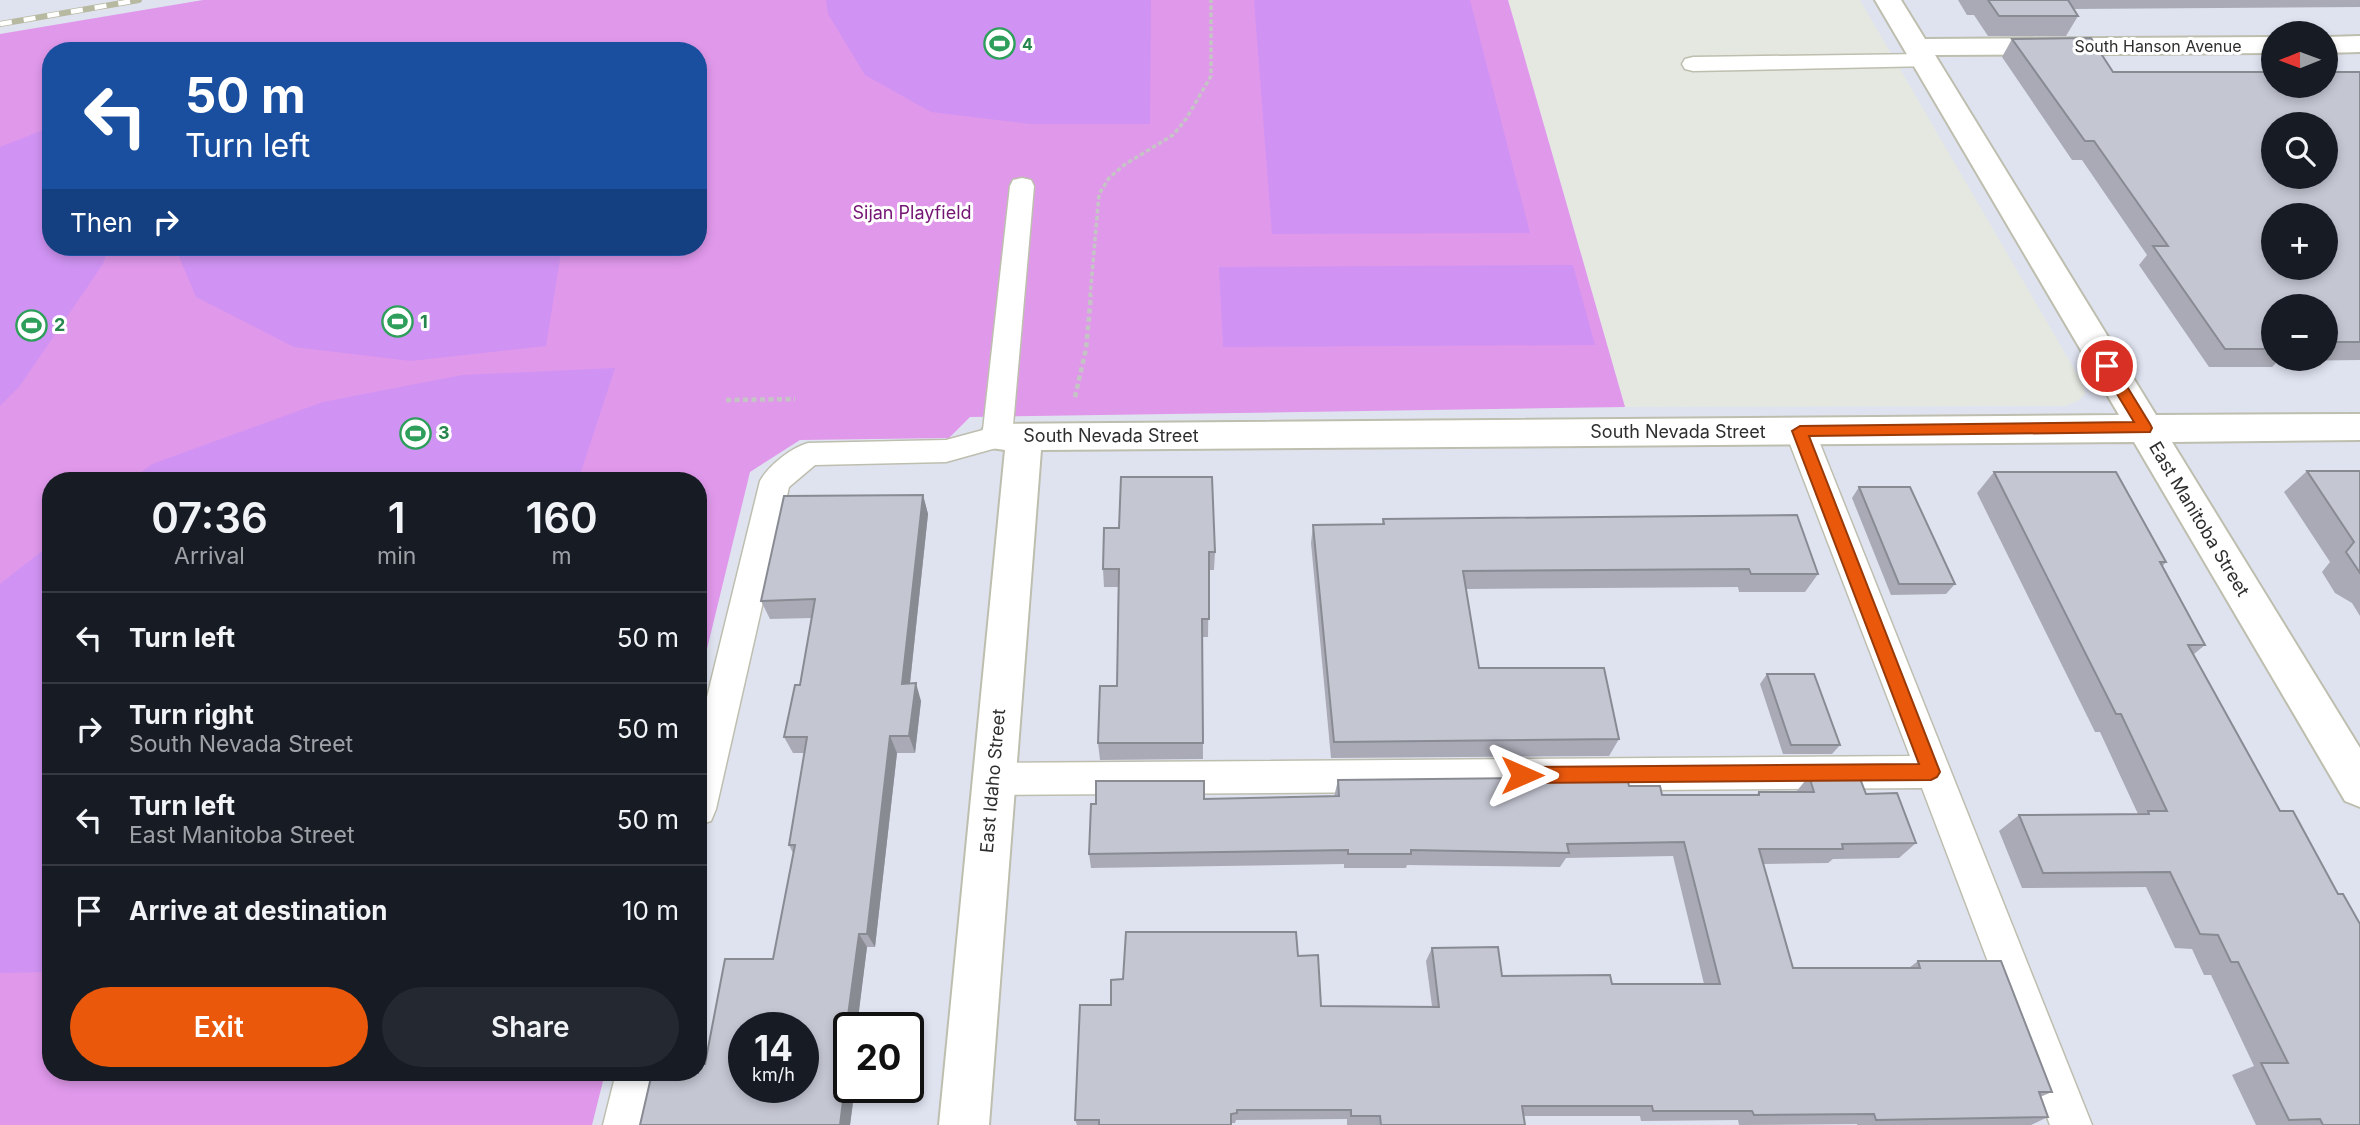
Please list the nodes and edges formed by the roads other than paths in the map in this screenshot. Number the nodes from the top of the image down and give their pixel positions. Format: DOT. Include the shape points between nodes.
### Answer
graph roads {
  1 [pos="1888,0"];
  2 [pos="2360,44"];
  3 [pos="2261,45"];
  4 [pos="2338,45"];
  5 [pos="1920,54"];
  6 [pos="1693,64"];
  7 [pos="1023,186"];
  8 [pos="2360,427"];
  9 [pos="2145,428"];
  10 [pos="1800,431"];
  11 [pos="1010,437"];
  12 [pos="707,771"];
  13 [pos="1931,772"];
  14 [pos="993,779"];
  15 [pos="2360,787"];
  16 [pos="634,1081"];
  17 [pos="624,1125"];
  18 [pos="964,1125"];
  19 [pos="2071,1125"];
  1 -- 5 [label="street, East Manitoba Street"];
  2 -- 4 [label="street"];
  3 -- 5 [label="street, South Hanson Avenue"];
  5 -- 6 [label="lane"];
  5 -- 9 [label="street, East Manitoba Street"];
  7 -- 11 [label="lane"];
  8 -- 9 [label="street, South Nevada Street"];
  9 -- 10 [label="street, South Nevada Street"];
  9 -- 15 [label="street, East Manitoba Street"];
  10 -- 11 [label="street, South Nevada Street"];
  10 -- 13 [label="lane"];
  11 -- 12 [label="lane" via="946,451 808,454 775,481"];
  11 -- 14 [label="street, East Idaho Street"];
  13 -- 14 [label="lane"];
  13 -- 19 [label="lane"];
  14 -- 18 [label="street, East Idaho Street"];
  16 -- 17 [label="lane"];
}
